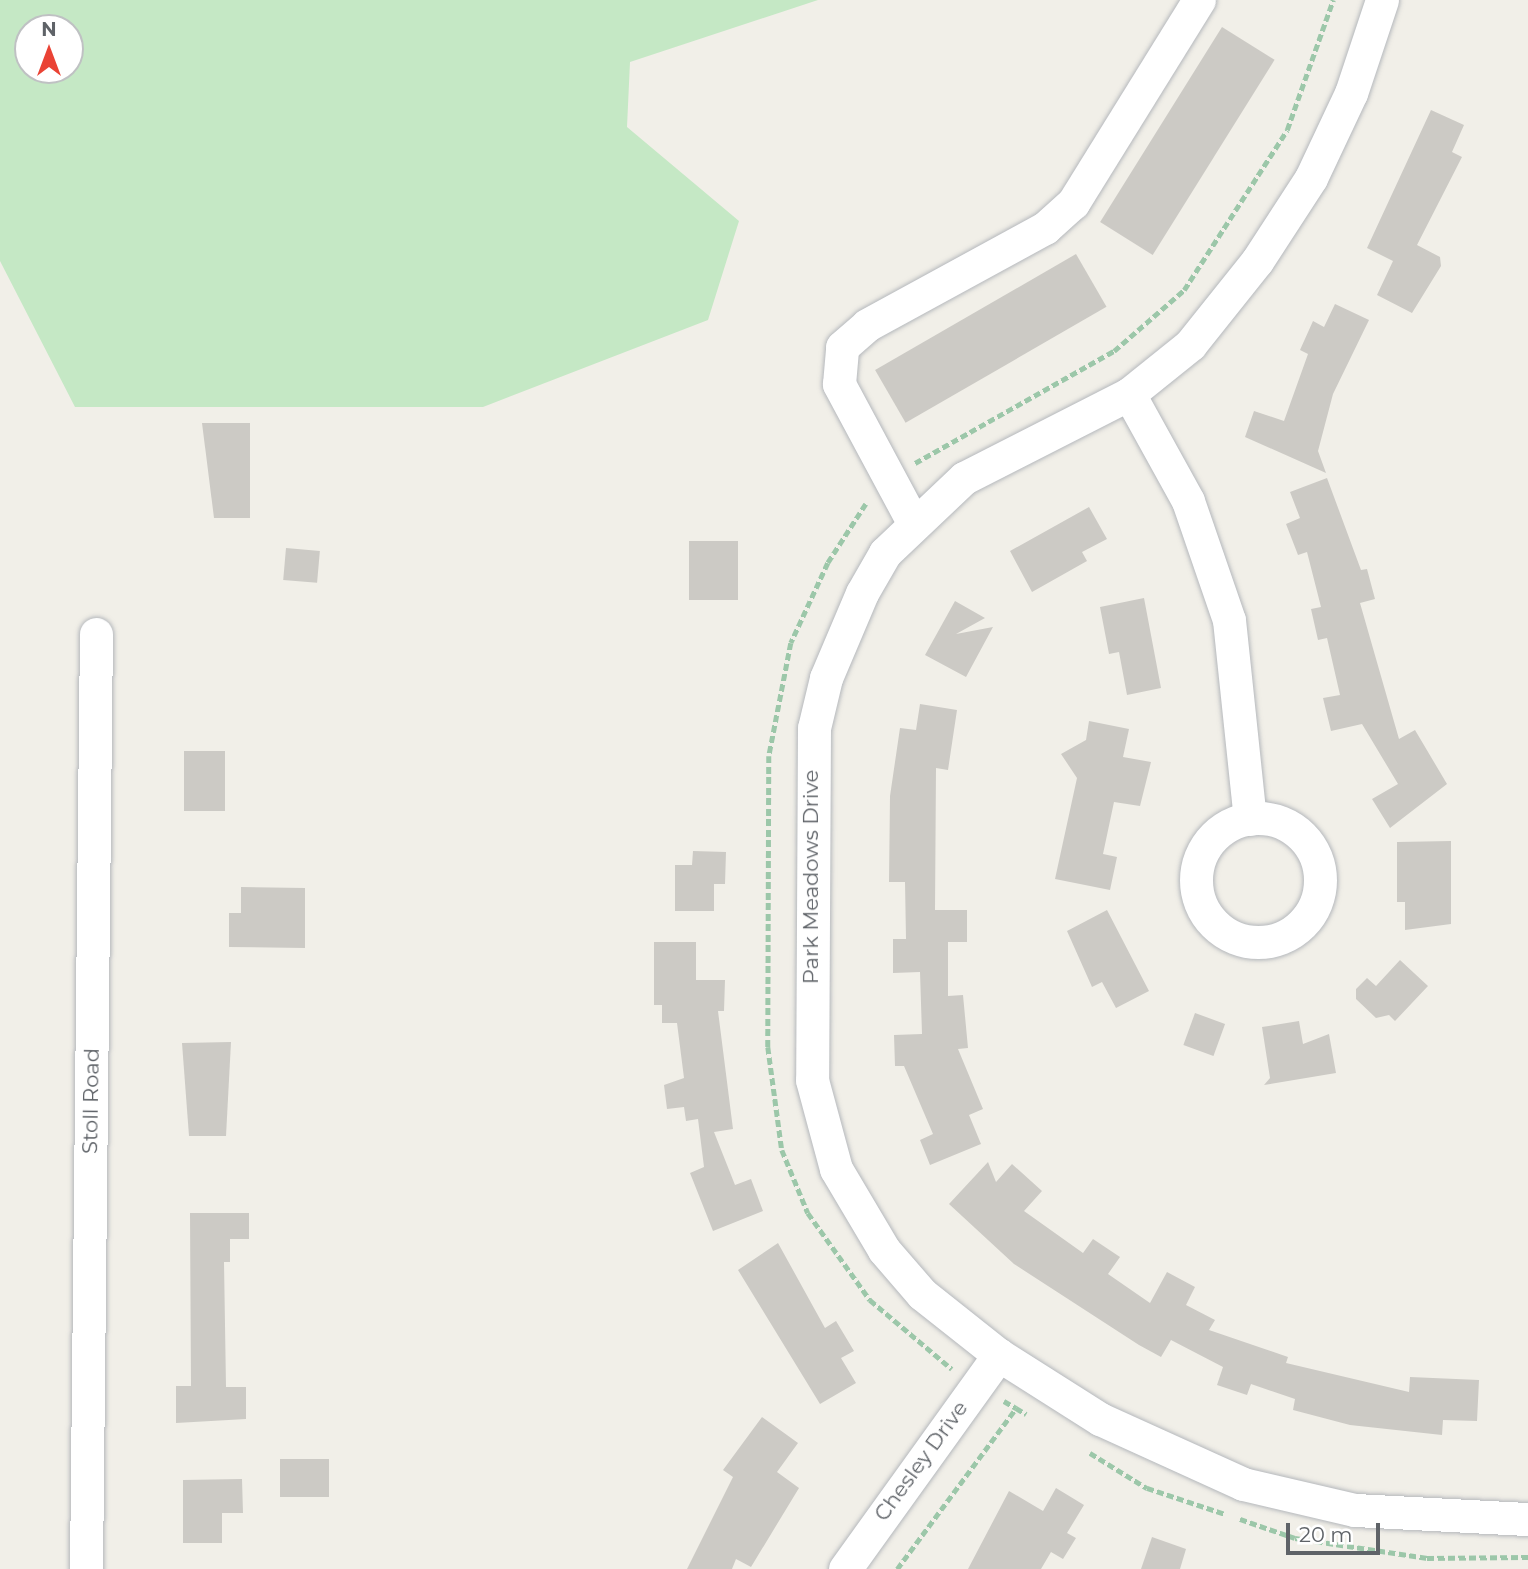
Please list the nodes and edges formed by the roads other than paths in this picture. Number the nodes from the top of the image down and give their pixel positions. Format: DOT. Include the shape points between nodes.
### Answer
graph roads {
  1 [pos="1199,0"];
  2 [pos="1382,0"];
  3 [pos="1129,394"];
  4 [pos="914,523"];
  5 [pos="96,634"];
  6 [pos="1250,819"];
  7 [pos="999,1355"];
  8 [pos="1528,1519"];
  9 [pos="86,1569"];
  10 [pos="845,1569"];
  1 -- 4 [label="street" via="1073,203 1045,228 867,325 842,346 839,384"];
  2 -- 3 [label="street, Park Meadows Drive" via="1351,93 1305,188 1258,261 1190,345"];
  3 -- 4 [label="street, Park Meadows Drive" via="964,478"];
  3 -- 6 [label="street" via="1188,501 1228,620"];
  4 -- 7 [label="street, Park Meadows Drive" via="886,553 862,593 826,678 814,728 812,1080 836,1169 876,1239 922,1294"];
  5 -- 9 [label="street, Stoll Road"];
  7 -- 8 [label="street, Park Meadows Drive" via="1100,1419 1243,1484 1355,1510"];
  7 -- 10 [label="street, Chesley Drive"];
}
